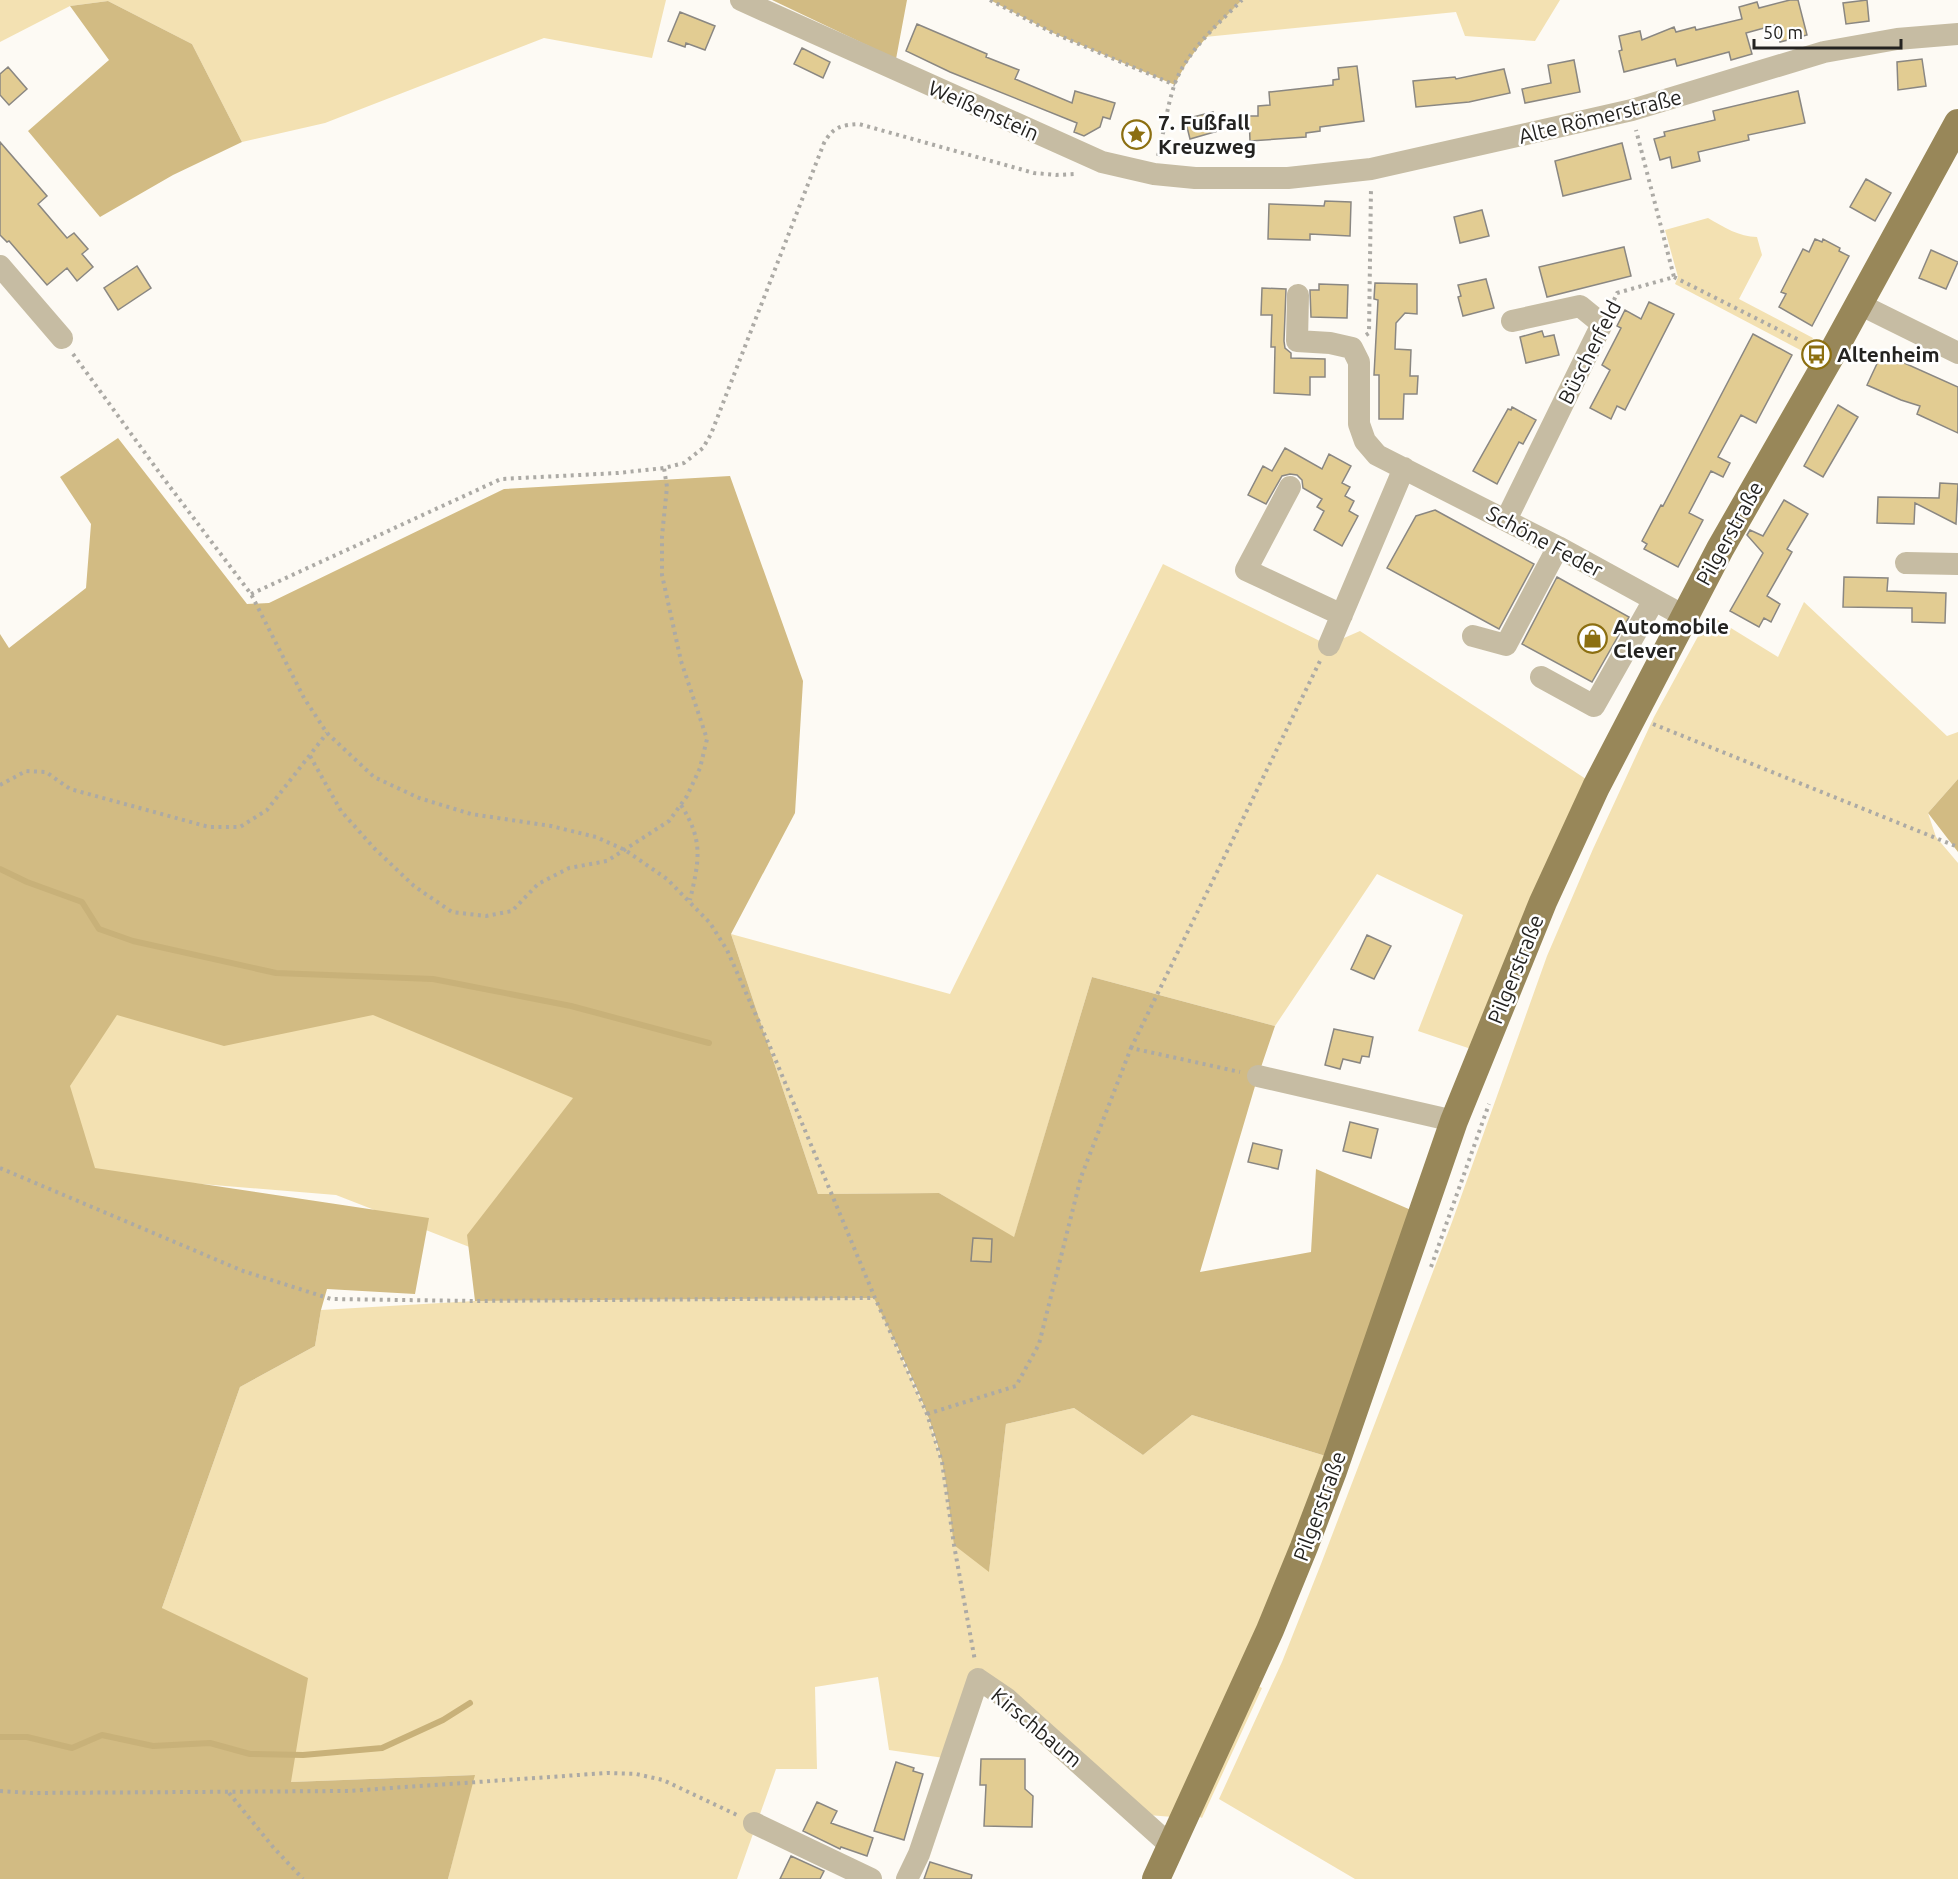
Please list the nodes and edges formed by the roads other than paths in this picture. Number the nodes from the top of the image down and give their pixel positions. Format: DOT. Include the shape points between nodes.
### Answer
graph roads {
  1 [pos="741,0"];
  2 [pos="1958,34"];
  3 [pos="1958,123"];
  4 [pos="1238,179"];
  5 [pos="0,266"];
  6 [pos="1298,295"];
  7 [pos="1858,304"];
  8 [pos="1512,321"];
  9 [pos="62,338"];
  10 [pos="1958,353"];
  11 [pos="1404,468"];
  12 [pos="1290,488"];
  13 [pos="1506,520"];
  14 [pos="1558,547"];
  15 [pos="1906,563"];
  16 [pos="1958,564"];
  17 [pos="1654,600"];
  18 [pos="1342,615"];
  19 [pos="1684,616"];
  20 [pos="1473,636"];
  21 [pos="1329,645"];
  22 [pos="1541,677"];
  23 [pos="1258,1076"];
  24 [pos="1454,1121"];
  25 [pos="754,1823"];
  26 [pos="1171,1846"];
  27 [pos="871,1879"];
  28 [pos="907,1879"];
  29 [pos="1156,1879"];
  1 -- 4 [label="street, Weißenstein" via="1102,162 1154,174"];
  2 -- 4 [label="street, Alte Römerstraße" via="1897,39 1824,52 1632,110 1371,169"];
  3 -- 7 [label="main road, Pilgerstraße"];
  5 -- 9 [label="street"];
  6 -- 11 [label="street, Schöne Feder" via="1297,341 1352,348 1359,362 1359,424 1365,441 1377,454"];
  7 -- 10 [label="street"];
  7 -- 19 [label="main road, Pilgerstraße"];
  8 -- 13 [label="street, Büscherfeld" via="1580,306 1602,324"];
  11 -- 13 [label="street, Schöne Feder"];
  11 -- 18 [label="street"];
  12 -- 18 [label="street" via="1246,570"];
  13 -- 14 [label="street, Schöne Feder"];
  14 -- 17 [label="street, Schöne Feder"];
  14 -- 20 [label="street" via="1506,645"];
  15 -- 16 [label="street"];
  17 -- 19 [label="street, Schöne Feder"];
  17 -- 22 [label="street" via="1594,706"];
  18 -- 21 [label="street"];
  19 -- 24 [label="main road, Pilgerstraße" via="1601,777 1543,902"];
  23 -- 24 [label="street"];
  24 -- 26 [label="main road, Pilgerstraße" via="1304,1547"];
  25 -- 27 [label="street"];
  26 -- 28 [label="street, Kirschbaum" via="1006,1698 978,1679"];
  26 -- 29 [label="main road, Pilgerstraße"];
}
